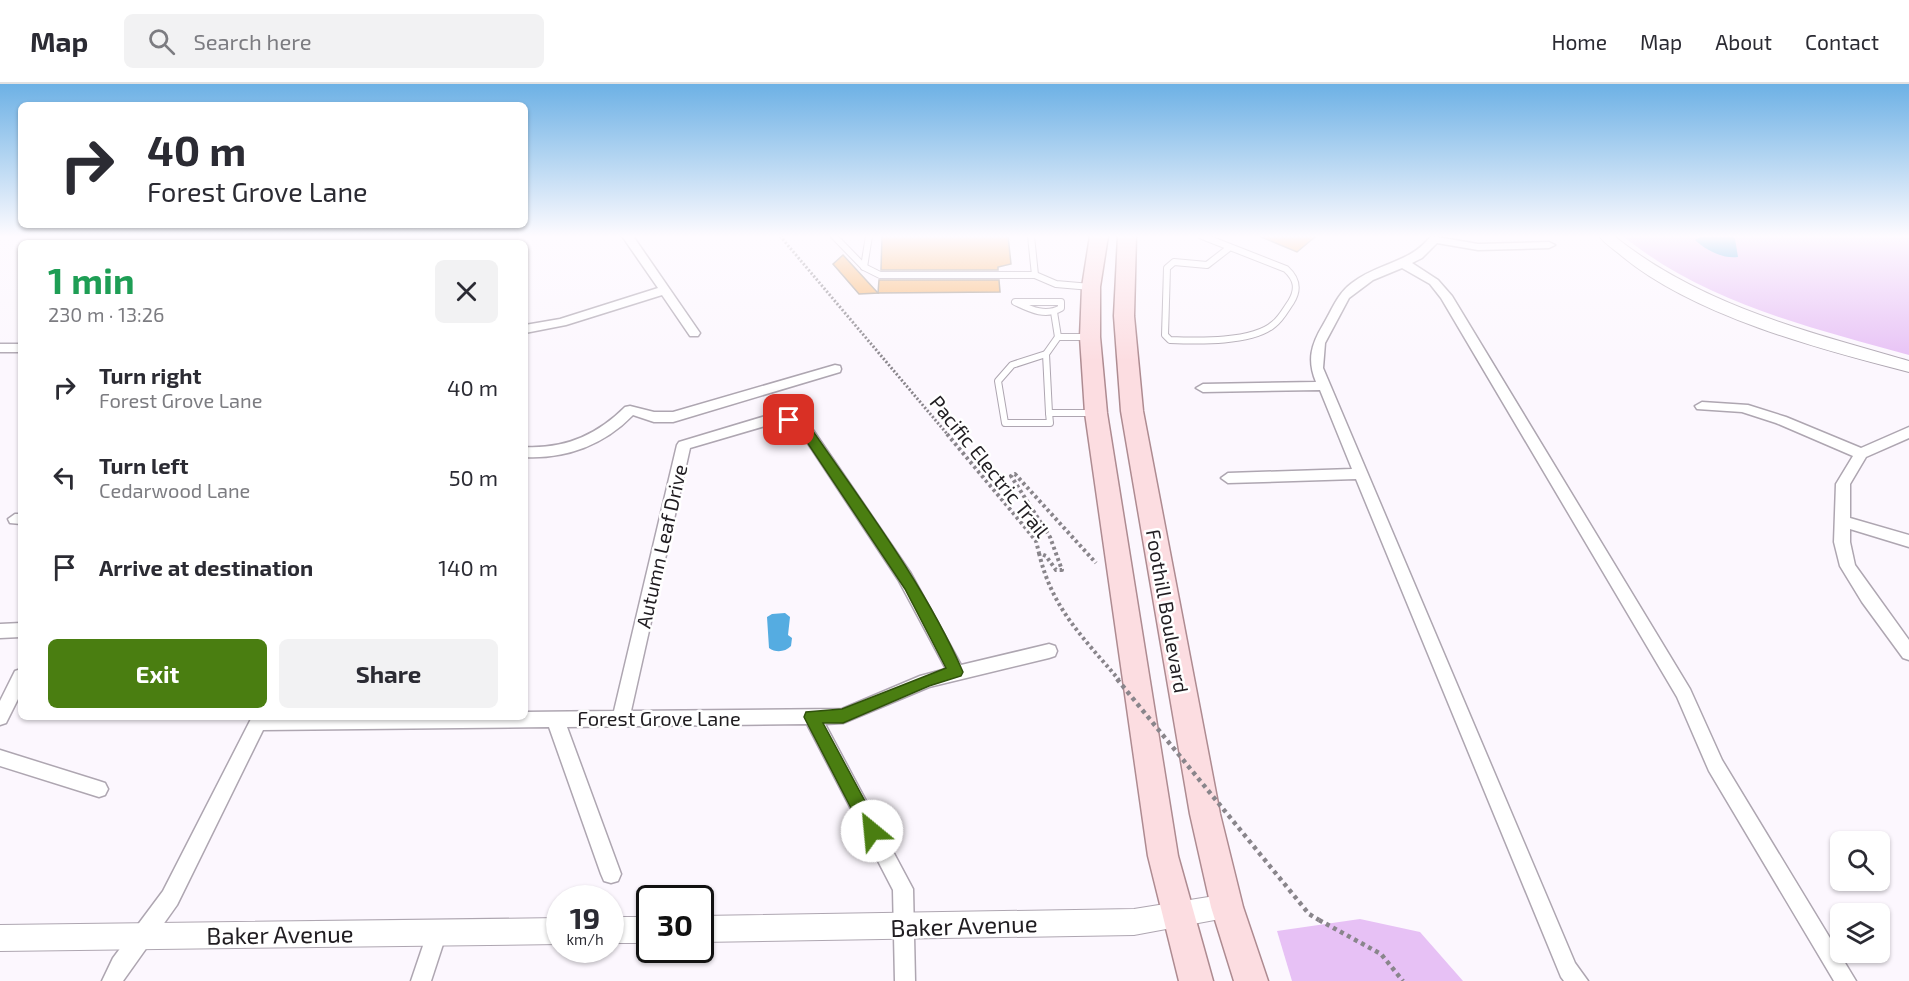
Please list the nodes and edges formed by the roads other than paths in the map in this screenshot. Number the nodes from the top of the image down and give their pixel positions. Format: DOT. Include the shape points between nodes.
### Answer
graph roads {
  1 [pos="657,278"];
  2 [pos="1042,278"];
  3 [pos="1092,278"];
  4 [pos="1125,278"];
  5 [pos="1167,278"];
  6 [pos="1294,278"];
  7 [pos="1369,278"];
  8 [pos="1427,278"];
  9 [pos="1663,278"];
  10 [pos="1091,287"];
  11 [pos="665,290"];
  12 [pos="1054,312"];
  13 [pos="528,328"];
  14 [pos="694,333"];
  15 [pos="1058,337"];
  16 [pos="1090,337"];
  17 [pos="0,348"];
  18 [pos="18,348"];
  19 [pos="1046,354"];
  20 [pos="1909,367"];
  21 [pos="835,369"];
  22 [pos="1324,386"];
  23 [pos="1203,388"];
  24 [pos="1702,406"];
  25 [pos="1049,413"];
  26 [pos="1096,413"];
  27 [pos="1909,432"];
  28 [pos="528,452"];
  29 [pos="1861,454"];
  30 [pos="1361,474"];
  31 [pos="1228,478"];
  32 [pos="1844,521"];
  33 [pos="1909,541"];
  34 [pos="18,630"];
  35 [pos="0,632"];
  36 [pos="1049,651"];
  37 [pos="1909,653"];
  38 [pos="956,672"];
  39 [pos="18,682"];
  40 [pos="812,717"];
  41 [pos="0,718"];
  42 [pos="621,718"];
  43 [pos="528,719"];
  44 [pos="555,719"];
  45 [pos="259,720"];
  46 [pos="0,758"];
  47 [pos="99,789"];
  48 [pos="611,874"];
  49 [pos="1227,907"];
  50 [pos="1176,915"];
  51 [pos="906,927"];
  52 [pos="714,929"];
  53 [pos="546,931"];
  54 [pos="437,932"];
  55 [pos="141,936"];
  56 [pos="0,938"];
  57 [pos="112,981"];
  58 [pos="421,981"];
  59 [pos="905,981"];
  60 [pos="1196,981"];
  61 [pos="1251,981"];
  62 [pos="1578,981"];
  63 [pos="1846,981"];
  1 -- 11 [label="street"];
  2 -- 10 [label="lane" via="1056,284"];
  3 -- 10 [label="main road, Foothill Boulevard"];
  4 -- 49 [label="main road, Foothill Boulevard" via="1124,316 1132,411 1205,814"];
  5 -- 6 [label="lane" via="1165,335 1170,340 1208,339 1264,330 1274,325 1295,294"];
  7 -- 22 [label="street" via="1347,293 1315,348"];
  8 -- 63 [label="street" via="1446,296 1684,694 1714,765"];
  9 -- 20 [label="street" via="1713,302"];
  10 -- 16 [label="main road, Foothill Boulevard"];
  11 -- 13 [label="street"];
  11 -- 14 [label="street"];
  12 -- 12 [label="lane" via="1061,308 1061,302 1015,302 1036,312"];
  12 -- 15 [label="lane"];
  15 -- 16 [label="lane"];
  15 -- 19 [label="lane"];
  16 -- 26 [label="main road, Foothill Boulevard"];
  17 -- 18 [label="street"];
  19 -- 25 [label="lane"];
  19 -- 25 [label="lane" via="1012,365 998,381 1005,423 1050,423"];
  21 -- 28 [label="street" via="673,417 654,417 630,410 611,429 582,444"];
  22 -- 23 [label="street"];
  22 -- 30 [label="street"];
  24 -- 29 [label="street" via="1743,408"];
  25 -- 26 [label="lane"];
  26 -- 50 [label="main road, Foothill Boulevard" via="1163,856"];
  27 -- 29 [label="street"];
  29 -- 32 [label="street" via="1843,484"];
  30 -- 31 [label="street"];
  30 -- 62 [label="street" via="1568,970"];
  32 -- 33 [label="street"];
  32 -- 37 [label="street" via="1842,542 1848,566"];
  34 -- 35 [label="street"];
  36 -- 38 [label="street, Forest Grove Lane"];
  38 -- 40 [label="street, Forest Grove Lane" via="843,716"];
  38 -- 42 [label="street, Autumn Leaf Drive" via="910,585 804,427 789,420 772,419 684,445"];
  39 -- 41 [label="street"];
  40 -- 42 [label="street, Forest Grove Lane"];
  40 -- 51 [label="street" via="903,888"];
  42 -- 44 [label="street, Forest Grove Lane"];
  43 -- 44 [label="street, Forest Grove Lane"];
  44 -- 48 [label="street"];
  45 -- 55 [label="street" via="170,898"];
  46 -- 47 [label="street"];
  49 -- 50 [label="street, Baker Avenue"];
  49 -- 61 [label="main road, Foothill Boulevard"];
  50 -- 51 [label="street, Baker Avenue" via="1134,922"];
  50 -- 60 [label="main road, Foothill Boulevard"];
  51 -- 52 [label="street, Baker Avenue"];
  51 -- 59 [label="street"];
  53 -- 54 [label="street, Baker Avenue"];
  54 -- 55 [label="street, Baker Avenue"];
  54 -- 58 [label="street"];
  55 -- 56 [label="street, Baker Avenue"];
  55 -- 57 [label="street"];
}
